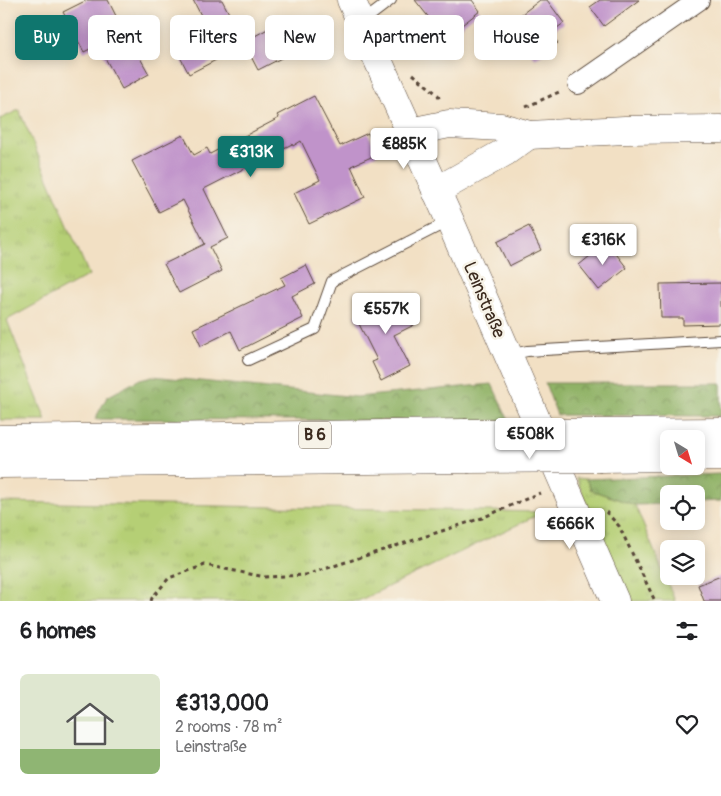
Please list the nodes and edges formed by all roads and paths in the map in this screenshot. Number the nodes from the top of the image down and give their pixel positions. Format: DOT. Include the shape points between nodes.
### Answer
graph roads {
  1 [pos="391,0"];
  2 [pos="699,0"];
  3 [pos="356,12"];
  4 [pos="578,84"];
  5 [pos="721,129"];
  6 [pos="410,132"];
  7 [pos="529,135"];
  8 [pos="436,191"];
  9 [pos="450,221"];
  10 [pos="721,340"];
  11 [pos="508,355"];
  12 [pos="248,360"];
  13 [pos="721,432"];
  14 [pos="0,439"];
  15 [pos="599,445"];
  16 [pos="465,446"];
  17 [pos="660,455"];
  18 [pos="705,457"];
  19 [pos="721,457"];
  20 [pos="0,464"];
  21 [pos="563,483"];
  22 [pos="151,601"];
  23 [pos="615,601"];
  1 -- 3 [label="lane"];
  2 -- 4 [label="street"];
  3 -- 6 [label="main road, Leinstraße"];
  5 -- 7 [label="main road"];
  6 -- 7 [label="main road" via="449,124 501,127"];
  6 -- 8 [label="main road, Leinstraße"];
  7 -- 8 [label="main road"];
  8 -- 9 [label="main road, Leinstraße"];
  9 -- 11 [label="main road, Leinstraße"];
  9 -- 12 [label="lane" via="332,281 315,329"];
  10 -- 11 [label="lane" via="526,351"];
  11 -- 21 [label="main road, Leinstraße"];
  13 -- 15 [label="main road, B 6"];
  14 -- 16 [label="main road, B 6" via="166,437"];
  15 -- 16 [label="main road, B 6, bridge"];
  15 -- 17 [label="main road, B 6"];
  16 -- 20 [label="main road, B 6" via="174,463"];
  18 -- 19 [label="main road"];
  21 -- 22 [label="path" via="482,518 306,575 265,578 205,565 169,578"];
  21 -- 23 [label="main road, Leinstraße"];
}
